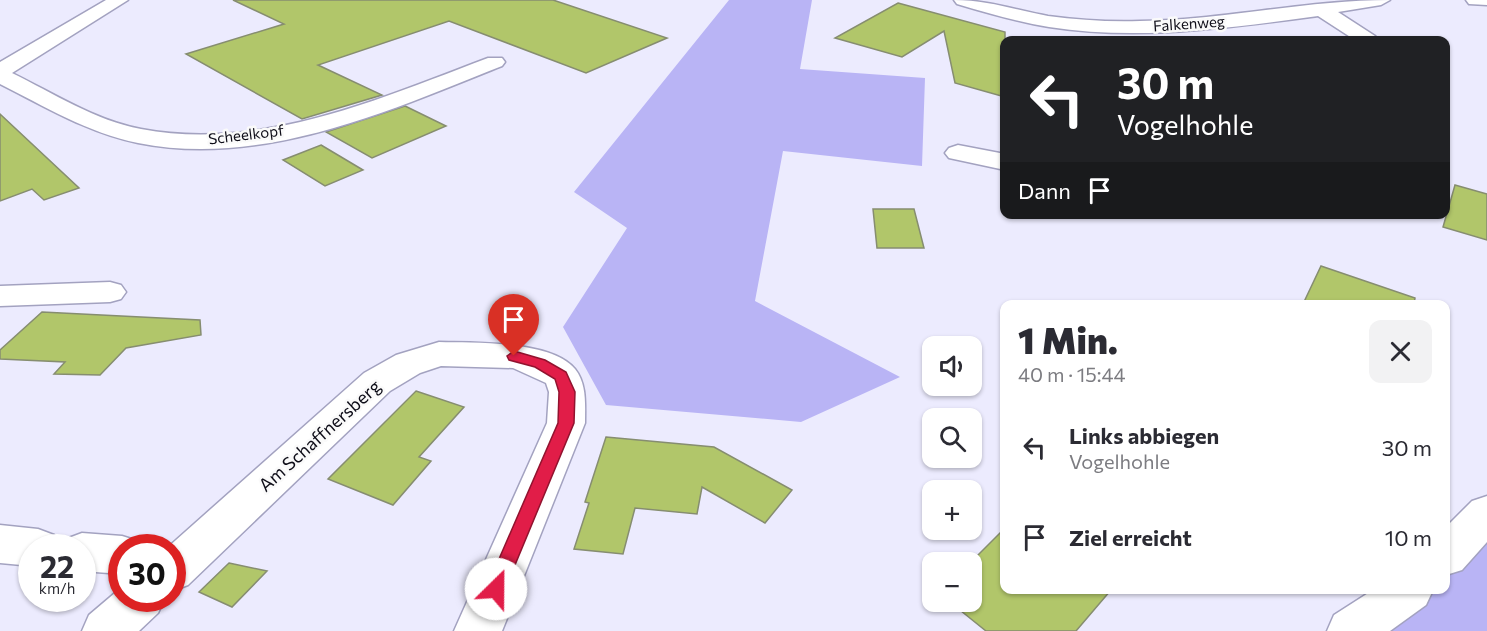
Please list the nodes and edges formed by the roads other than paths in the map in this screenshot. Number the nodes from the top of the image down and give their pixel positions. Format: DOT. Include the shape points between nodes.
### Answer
graph roads {
  1 [pos="119,0"];
  2 [pos="963,0"];
  3 [pos="1381,0"];
  4 [pos="1476,0"];
  5 [pos="1487,0"];
  6 [pos="1320,9"];
  7 [pos="1362,36"];
  8 [pos="495,62"];
  9 [pos="0,73"];
  10 [pos="958,153"];
  11 [pos="1000,161"];
  12 [pos="110,292"];
  13 [pos="0,296"];
  14 [pos="1487,513"];
  15 [pos="0,544"];
  16 [pos="18,546"];
  17 [pos="1450,552"];
  18 [pos="186,555"];
  19 [pos="1404,594"];
  20 [pos="127,612"];
  21 [pos="106,631"];
  22 [pos="478,631"];
  23 [pos="1352,631"];
  1 -- 9 [label="street"];
  2 -- 6 [label="street, Falkenweg" via="1000,14 1101,27 1214,24"];
  3 -- 6 [label="street, Falkenweg"];
  4 -- 5 [label="street"];
  6 -- 7 [label="street"];
  8 -- 9 [label="street, Scheelkopf" via="325,123 252,137 185,142 137,136 85,118"];
  10 -- 11 [label="street"];
  12 -- 13 [label="street"];
  14 -- 17 [label="street"];
  15 -- 16 [label="street"];
  18 -- 22 [label="street, Am Schaffnersberg" via="377,382 408,364 439,354 514,356 561,376 567,392 566,423"];
  19 -- 23 [label="street"];
  20 -- 21 [label="street"];
}
